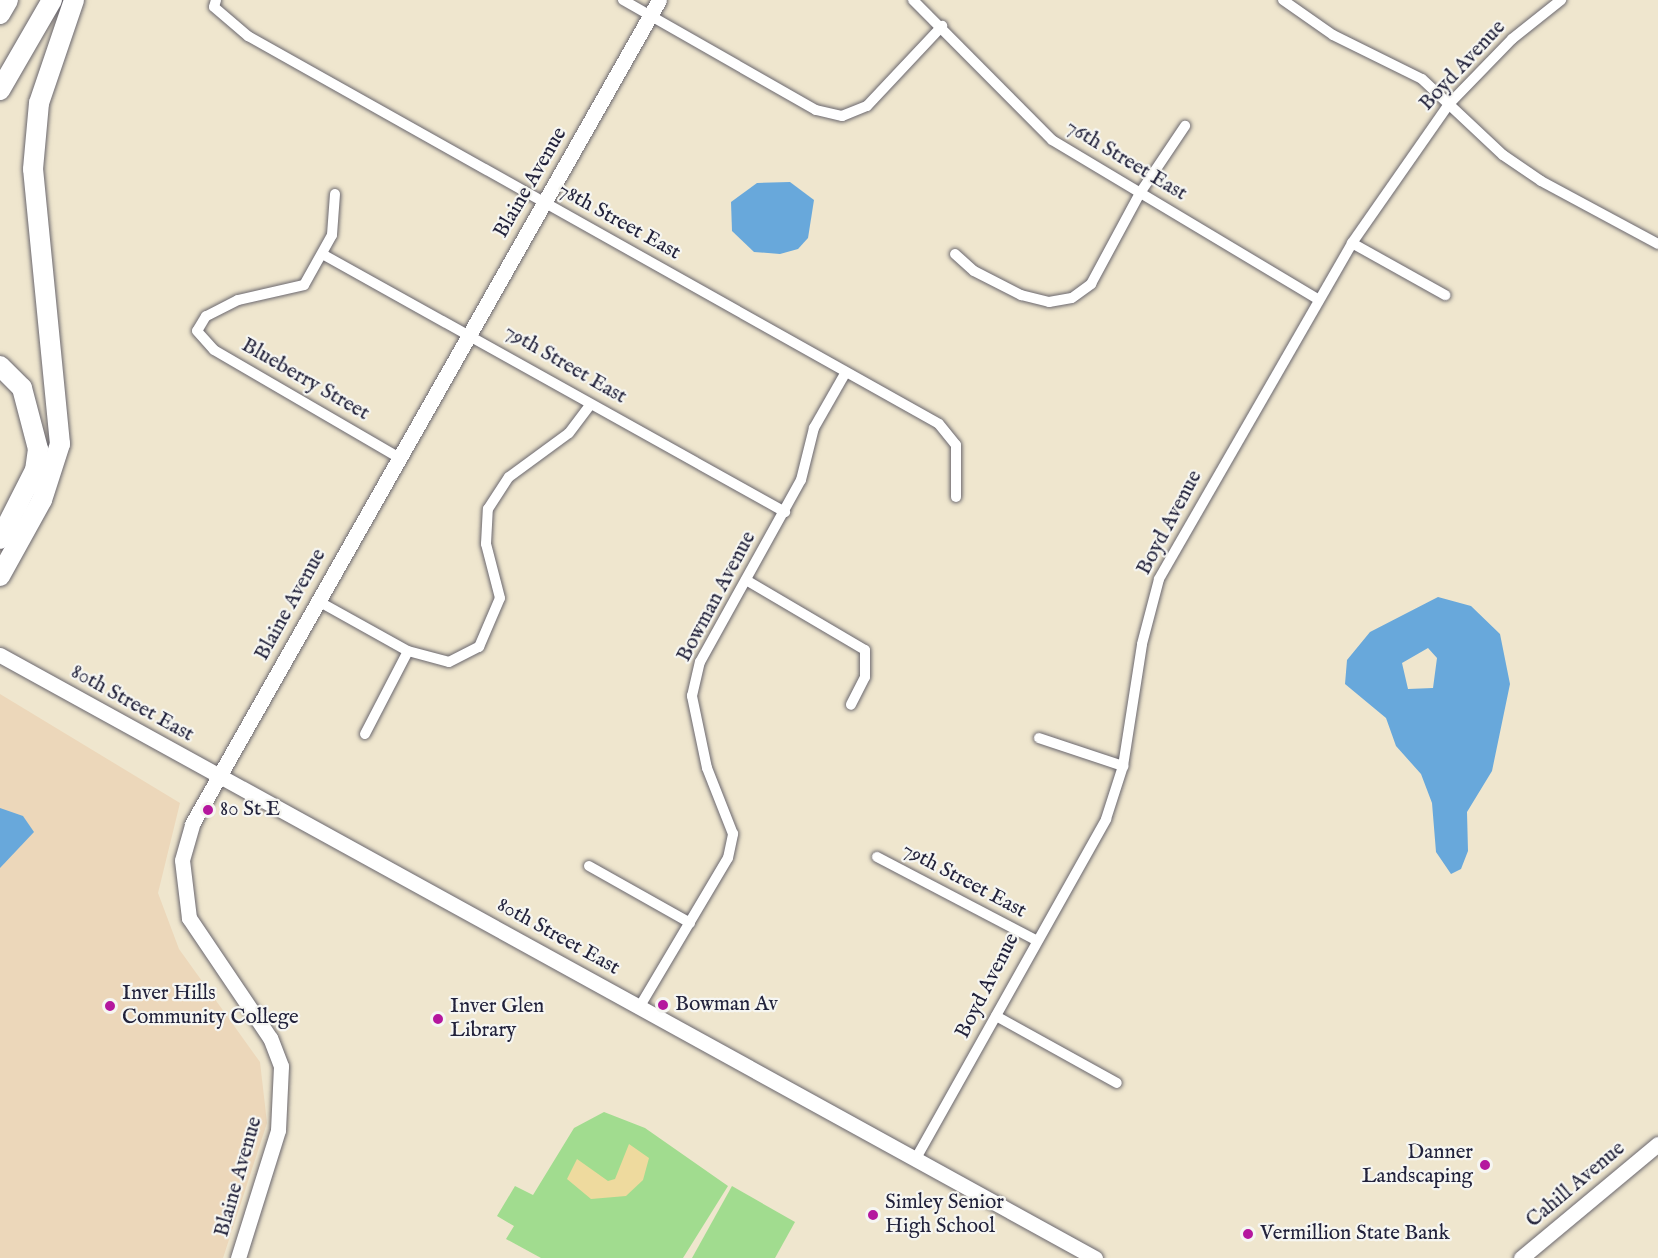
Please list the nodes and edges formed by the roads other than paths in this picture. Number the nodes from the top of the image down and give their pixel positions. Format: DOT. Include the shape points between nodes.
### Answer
graph roads {
  1 [pos="8,0"];
  2 [pos="52,0"];
  3 [pos="74,0"];
  4 [pos="623,0"];
  5 [pos="659,0"];
  6 [pos="913,0"];
  7 [pos="1283,0"];
  8 [pos="1561,0"];
  9 [pos="215,4"];
  10 [pos="0,14"];
  11 [pos="650,16"];
  12 [pos="942,26"];
  13 [pos="0,90"];
  14 [pos="1449,104"];
  15 [pos="1185,126"];
  16 [pos="1140,193"];
  17 [pos="335,194"];
  18 [pos="543,202"];
  19 [pos="1352,243"];
  20 [pos="1658,244"];
  21 [pos="955,254"];
  22 [pos="324,255"];
  23 [pos="1445,295"];
  24 [pos="1318,298"];
  25 [pos="470,333"];
  26 [pos="0,366"];
  27 [pos="846,372"];
  28 [pos="591,404"];
  29 [pos="398,457"];
  30 [pos="956,497"];
  31 [pos="785,512"];
  32 [pos="0,539"];
  33 [pos="0,576"];
  34 [pos="746,580"];
  35 [pos="318,601"];
  36 [pos="408,651"];
  37 [pos="0,655"];
  38 [pos="851,705"];
  39 [pos="365,734"];
  40 [pos="1040,738"];
  41 [pos="1124,766"];
  42 [pos="218,776"];
  43 [pos="877,857"];
  44 [pos="589,866"];
  45 [pos="690,923"];
  46 [pos="1034,939"];
  47 [pos="640,1006"];
  48 [pos="996,1016"];
  49 [pos="1117,1083"];
  50 [pos="1658,1144"];
  51 [pos="915,1160"];
  52 [pos="238,1258"];
  53 [pos="1095,1258"];
  54 [pos="1521,1258"];
  1 -- 10 [label="highway"];
  2 -- 13 [label="highway"];
  3 -- 33 [label="highway" via="39,103 33,170 60,444 42,500"];
  4 -- 11 [label="street"];
  5 -- 11 [label="street, Blaine Avenue"];
  6 -- 12 [label="street, 76th Street East"];
  7 -- 14 [label="street" via="1333,35 1400,63"];
  8 -- 14 [label="street, Boyd Avenue" via="1512,39"];
  9 -- 18 [label="street, 78th Street East" via="248,36"];
  11 -- 12 [label="street" via="816,110 842,116 867,106"];
  11 -- 18 [label="street, Blaine Avenue"];
  12 -- 16 [label="street, 76th Street East" via="1052,140"];
  14 -- 19 [label="street, Boyd Avenue"];
  14 -- 20 [label="street" via="1503,155 1541,181"];
  15 -- 16 [label="street"];
  16 -- 21 [label="street" via="1091,284 1072,298 1049,302 1021,296 974,271"];
  16 -- 24 [label="street, 76th Street East"];
  17 -- 22 [label="street" via="335,226"];
  18 -- 25 [label="street, Blaine Avenue"];
  18 -- 27 [label="street, 78th Street East"];
  19 -- 23 [label="street"];
  19 -- 24 [label="street, Boyd Avenue"];
  22 -- 25 [label="street, 79th Street East"];
  22 -- 29 [label="street, Blueberry Street" via="304,285 238,300 206,316 197,331 214,350"];
  24 -- 41 [label="street, Boyd Avenue" via="1159,579 1142,644"];
  25 -- 28 [label="street, 79th Street East"];
  25 -- 29 [label="street, Blaine Avenue"];
  26 -- 32 [label="highway" via="22,388 38,449 35,470"];
  27 -- 30 [label="street, 78th Street East" via="939,424 956,445"];
  27 -- 31 [label="street, Bowman Avenue" via="814,428 801,480"];
  28 -- 31 [label="street, 79th Street East"];
  28 -- 36 [label="street" via="569,433 509,477 488,509 486,544 500,598 479,647 449,662"];
  29 -- 35 [label="street, Blaine Avenue"];
  31 -- 34 [label="street, Bowman Avenue"];
  34 -- 38 [label="street" via="865,650 865,677"];
  34 -- 45 [label="street, Bowman Avenue" via="700,662 692,696 707,768 733,834 728,858"];
  35 -- 36 [label="street"];
  35 -- 42 [label="street, Blaine Avenue"];
  36 -- 39 [label="street"];
  37 -- 42 [label="street, 80th Street East"];
  40 -- 41 [label="street"];
  41 -- 46 [label="street, Boyd Avenue" via="1106,819"];
  42 -- 47 [label="street, 80th Street East"];
  42 -- 52 [label="street, Blaine Avenue" via="192,824 182,860 189,918 270,1038 280,1066 278,1130"];
  43 -- 46 [label="street, 79th Street East"];
  44 -- 45 [label="street"];
  45 -- 47 [label="street, Bowman Avenue"];
  46 -- 48 [label="street, Boyd Avenue"];
  47 -- 51 [label="street, 80th Street East"];
  48 -- 49 [label="street"];
  48 -- 51 [label="street, Boyd Avenue"];
  50 -- 54 [label="street, Cahill Avenue"];
  51 -- 53 [label="street, 80th Street East"];
}
